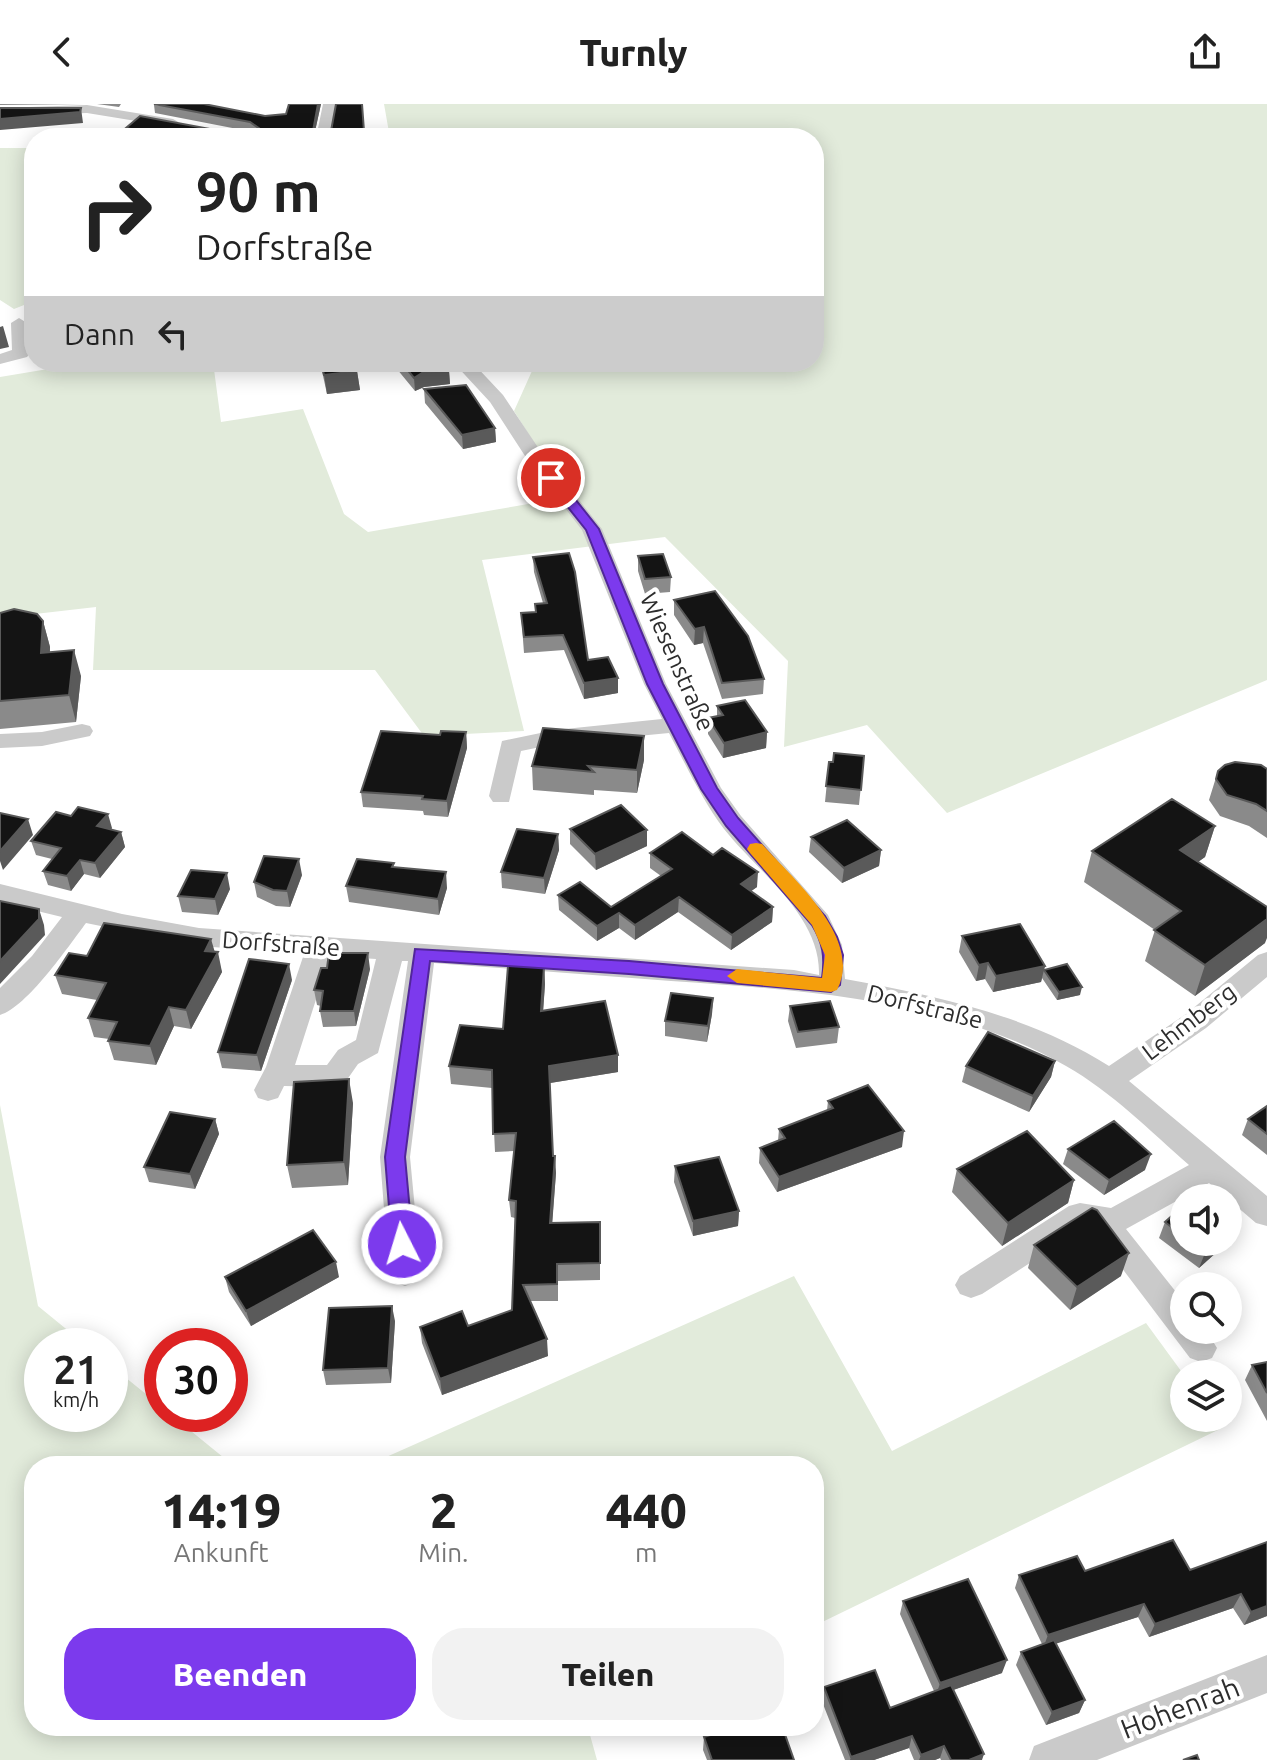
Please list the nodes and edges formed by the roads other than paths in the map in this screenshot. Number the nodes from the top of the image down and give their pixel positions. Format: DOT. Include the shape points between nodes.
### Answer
graph roads {
  1 [pos="330,104"];
  2 [pos="0,112"];
  3 [pos="195,127"];
  4 [pos="325,128"];
  5 [pos="19,323"];
  6 [pos="0,359"];
  7 [pos="472,372"];
  8 [pos="489,389"];
  9 [pos="462,393"];
  10 [pos="675,725"];
  11 [pos="82,731"];
  12 [pos="0,741"];
  13 [pos="501,796"];
  14 [pos="0,893"];
  15 [pos="80,913"];
  16 [pos="320,946"];
  17 [pos="391,951"];
  18 [pos="422,954"];
  19 [pos="1267,962"];
  20 [pos="831,985"];
  21 [pos="0,1005"];
  22 [pos="1109,1080"];
  23 [pos="1210,1168"];
  24 [pos="1267,1214"];
  25 [pos="1103,1221"];
  26 [pos="405,1273"];
  27 [pos="971,1285"];
  28 [pos="1170,1309"];
  29 [pos="1267,1674"];
  30 [pos="1048,1760"];
  1 -- 4 [label="street"];
  2 -- 3 [label="street" via="87,109"];
  5 -- 6 [label="street" via="21,353"];
  7 -- 8 [label="street, Wiesenstraße"];
  8 -- 9 [label="street"];
  8 -- 10 [label="street, Wiesenstraße" via="592,529"];
  10 -- 13 [label="street" via="510,746"];
  10 -- 20 [label="street, Wiesenstraße" via="732,822 819,921 834,955"];
  11 -- 12 [label="street"];
  14 -- 15 [label="street, Dorfstraße"];
  15 -- 16 [label="street, Dorfstraße" via="199,937"];
  15 -- 21 [label="street"];
  16 -- 17 [label="street, Dorfstraße"];
  16 -- 17 [label="street" via="272,1083 334,1076 348,1057 368,1046"];
  17 -- 18 [label="street, Dorfstraße"];
  18 -- 20 [label="street, Dorfstraße"];
  18 -- 26 [label="street" via="395,1157"];
  19 -- 22 [label="street, Lehmberg" via="1196,1021"];
  20 -- 22 [label="street, Dorfstraße" via="1003,1026 1075,1058"];
  22 -- 23 [label="street, Dorfstraße"];
  23 -- 24 [label="street, Dorfstraße"];
  23 -- 25 [label="street" via="1137,1210"];
  25 -- 27 [label="street" via="1080,1215"];
  25 -- 28 [label="street"];
  29 -- 30 [label="street, Hohenrah"];
}
